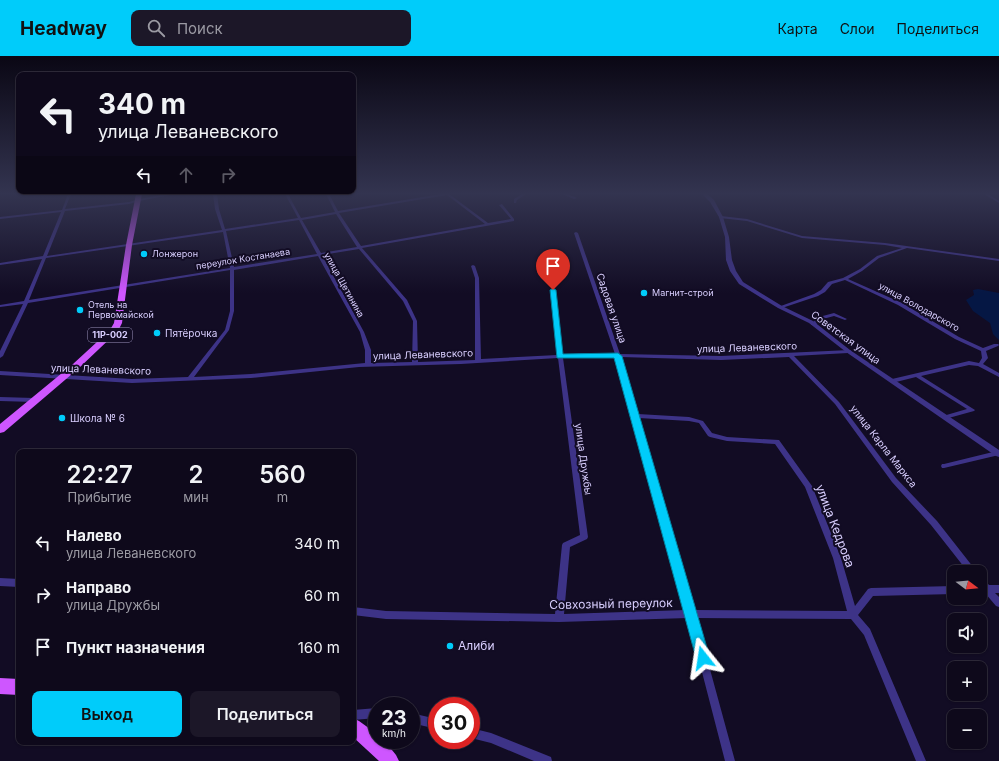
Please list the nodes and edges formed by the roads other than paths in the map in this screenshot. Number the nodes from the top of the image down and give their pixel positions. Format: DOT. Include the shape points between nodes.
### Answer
graph roads {
  1 [pos="57,227"];
  2 [pos="133,227"];
  3 [pos="223,227"];
  4 [pos="245,227"];
  5 [pos="303,227"];
  6 [pos="346,227"];
  7 [pos="477,227"];
  8 [pos="724,227"];
  9 [pos="769,227"];
  10 [pos="224,230"];
  11 [pos="576,233"];
  12 [pos="129,245"];
  13 [pos="907,247"];
  14 [pos="360,248"];
  15 [pos="318,255"];
  16 [pos="44,258"];
  17 [pos="999,260"];
  18 [pos="0,264"];
  19 [pos="473,266"];
  20 [pos="232,268"];
  21 [pos="845,279"];
  22 [pos="123,286"];
  23 [pos="553,290"];
  24 [pos="26,302"];
  25 [pos="0,306"];
  26 [pos="780,307"];
  27 [pos="845,319"];
  28 [pos="813,324"];
  29 [pos="996,345"];
  30 [pos="983,350"];
  31 [pos="848,351"];
  32 [pos="790,355"];
  33 [pos="0,356"];
  34 [pos="560,356"];
  35 [pos="618,356"];
  36 [pos="478,361"];
  37 [pos="415,363"];
  38 [pos="368,364"];
  39 [pos="980,365"];
  40 [pos="0,373"];
  41 [pos="999,375"];
  42 [pos="918,376"];
  43 [pos="62,377"];
  44 [pos="189,379"];
  45 [pos="892,381"];
  46 [pos="0,399"];
  47 [pos="34,400"];
  48 [pos="634,416"];
  49 [pos="945,417"];
  50 [pos="0,430"];
  51 [pos="998,453"];
  52 [pos="944,466"];
  53 [pos="967,565"];
  54 [pos="0,582"];
  55 [pos="16,583"];
  56 [pos="999,588"];
  57 [pos="987,589"];
  58 [pos="947,590"];
  59 [pos="987,593"];
  60 [pos="999,604"];
  61 [pos="356,611"];
  62 [pos="691,614"];
  63 [pos="853,615"];
  64 [pos="559,618"];
  65 [pos="0,686"];
  66 [pos="16,687"];
  67 [pos="368,714"];
  68 [pos="356,715"];
  69 [pos="356,729"];
  70 [pos="480,735"];
  71 [pos="390,761"];
  72 [pos="547,761"];
  73 [pos="730,761"];
  74 [pos="921,761"];
  1 -- 16 [label="street"];
  2 -- 12 [label="main road, 11Р-002"];
  3 -- 10 [label="street"];
  4 -- 10 [label="street"];
  5 -- 15 [label="street, улица Щетинина"];
  6 -- 14 [label="street"];
  7 -- 14 [label="street, переулок Костанаева"];
  8 -- 26 [label="street, Советская улица" via="729,260 741,283"];
  9 -- 13 [label="street" via="802,237"];
  10 -- 12 [label="street"];
  10 -- 20 [label="street"];
  11 -- 35 [label="street, Садовая улица"];
  12 -- 16 [label="street"];
  12 -- 22 [label="main road, 11Р-002"];
  13 -- 17 [label="street"];
  13 -- 21 [label="street" via="878,257"];
  14 -- 15 [label="street, переулок Костанаева"];
  14 -- 37 [label="street" via="405,301 415,322"];
  15 -- 20 [label="street, переулок Костанаева"];
  15 -- 38 [label="street, улица Щетинина" via="362,332 368,350"];
  16 -- 18 [label="street"];
  16 -- 24 [label="street"];
  19 -- 36 [label="street" via="477,278"];
  20 -- 22 [label="street, переулок Костанаева"];
  20 -- 44 [label="street" via="232,311 227,330"];
  21 -- 26 [label="street" via="830,283 816,295"];
  21 -- 30 [label="street, улица Володарского" via="900,304 957,338"];
  22 -- 24 [label="street, переулок Костанаева"];
  22 -- 43 [label="main road, 11Р-002" via="118,324 114,331"];
  23 -- 34 [label="street, улица Дружбы"];
  24 -- 25 [label="street, переулок Костанаева"];
  24 -- 33 [label="street"];
  26 -- 28 [label="street, Советская улица"];
  27 -- 28 [label="street" via="834,314"];
  28 -- 31 [label="street, Советская улица"];
  29 -- 30 [label="street"];
  30 -- 39 [label="street" via="985,358"];
  31 -- 32 [label="street, улица Леваневского"];
  31 -- 45 [label="street, Советская улица"];
  32 -- 35 [label="street, улица Леваневского" via="721,358"];
  32 -- 53 [label="street, улица Карла Маркса" via="837,402 894,480 934,523"];
  34 -- 35 [label="street, улица Леваневского"];
  34 -- 36 [label="street, улица Леваневского"];
  34 -- 64 [label="street, улица Дружбы" via="584,537 566,545"];
  35 -- 48 [label="street, Садовая улица"];
  36 -- 37 [label="street, улица Леваневского"];
  37 -- 38 [label="street, улица Леваневского"];
  38 -- 44 [label="street, улица Леваневского" via="251,376"];
  39 -- 41 [label="street"];
  39 -- 42 [label="street" via="969,364"];
  40 -- 43 [label="street, улица Леваневского"];
  42 -- 45 [label="street"];
  42 -- 49 [label="street" via="972,410"];
  43 -- 44 [label="street, улица Леваневского" via="132,381"];
  43 -- 47 [label="main road, 11Р-002"];
  45 -- 49 [label="street, Советская улица"];
  46 -- 47 [label="street"];
  47 -- 50 [label="main road, 11Р-002"];
  48 -- 62 [label="street, Садовая улица"];
  48 -- 63 [label="street, улица Кедрова" via="689,419 701,422 710,435 727,439 777,442 808,486 837,558"];
  49 -- 51 [label="street, Советская улица"];
  51 -- 52 [label="street"];
  54 -- 55 [label="street"];
  56 -- 57 [label="street"];
  58 -- 63 [label="street" via="871,592"];
  59 -- 60 [label="street"];
  61 -- 64 [label="street, Совхозный переулок" via="386,615"];
  62 -- 63 [label="street, Совхозный переулок"];
  62 -- 64 [label="street, Совхозный переулок"];
  62 -- 73 [label="street, Садовая улица"];
  63 -- 74 [label="street, улица Кедрова" via="867,632"];
  65 -- 66 [label="main road"];
  67 -- 68 [label="street"];
  69 -- 71 [label="main road" via="384,752"];
  70 -- 72 [label="street"];
}
